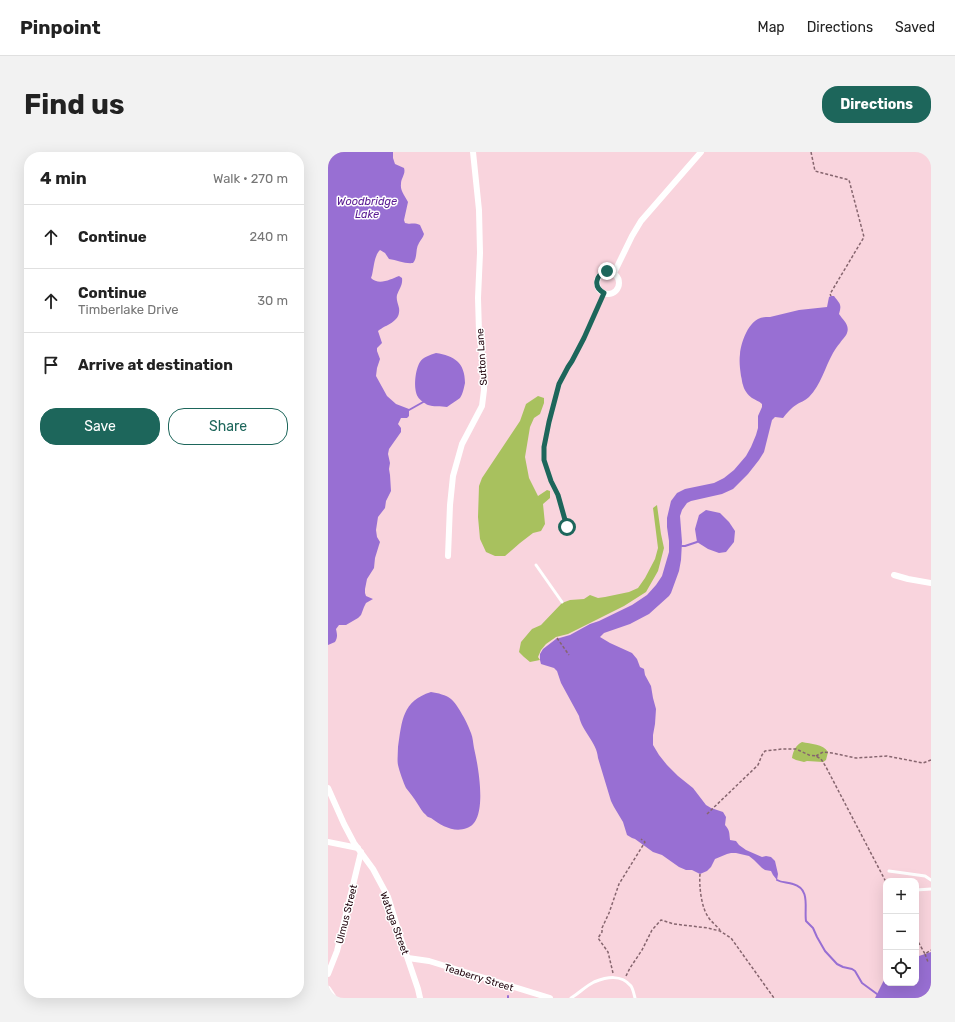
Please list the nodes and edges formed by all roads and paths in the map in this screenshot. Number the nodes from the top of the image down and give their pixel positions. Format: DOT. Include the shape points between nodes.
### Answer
graph roads {
  1 [pos="473,152"];
  2 [pos="701,152"];
  3 [pos="811,152"];
  4 [pos="614,273"];
  5 [pos="604,293"];
  6 [pos="831,296"];
  7 [pos="567,527"];
  8 [pos="448,556"];
  9 [pos="536,565"];
  10 [pos="894,575"];
  11 [pos="931,583"];
  12 [pos="562,602"];
  13 [pos="557,638"];
  14 [pos="569,655"];
  15 [pos="816,756"];
  16 [pos="931,760"];
  17 [pos="328,788"];
  18 [pos="707,814"];
  19 [pos="641,839"];
  20 [pos="328,842"];
  21 [pos="359,850"];
  22 [pos="889,871"];
  23 [pos="700,874"];
  24 [pos="884,878"];
  25 [pos="931,880"];
  26 [pos="931,889"];
  27 [pos="919,890"];
  28 [pos="720,930"];
  29 [pos="919,944"];
  30 [pos="931,950"];
  31 [pos="924,954"];
  32 [pos="408,958"];
  33 [pos="928,962"];
  34 [pos="328,974"];
  35 [pos="613,977"];
  36 [pos="624,980"];
  37 [pos="328,989"];
  38 [pos="334,998"];
  39 [pos="420,998"];
  40 [pos="550,998"];
  41 [pos="571,998"];
  42 [pos="635,998"];
  43 [pos="774,998"];
  1 -- 8 [label="street, Sutton Lane" via="479,210 478,298 484,390 482,406 462,444 453,476"];
  2 -- 4 [label="street" via="641,221"];
  3 -- 6 [label="path" via="815,172 849,180 864,237"];
  4 -- 5 [label="street" via="620,281 619,288 614,293"];
  4 -- 5 [label="street" via="607,271 598,277 598,288"];
  5 -- 7 [label="lane" via="584,338 559,384 544,447 544,460"];
  9 -- 12 [label="lane"];
  10 -- 11 [label="street"];
  13 -- 14 [label="path"];
  15 -- 16 [label="path" via="828,752 856,758 887,756 923,763"];
  15 -- 18 [label="path" via="796,748 765,752 758,765"];
  15 -- 24 [label="path" via="826,767"];
  17 -- 21 [label="street, Watuga Street"];
  19 -- 35 [label="path" via="645,842 619,884 598,938 608,952"];
  20 -- 21 [label="street"];
  21 -- 32 [label="street, Watuga Street" via="388,897"];
  21 -- 34 [label="street, Ulmus Street" via="337,951"];
  22 -- 25 [label="lane" via="925,876"];
  23 -- 28 [label="path" via="707,915"];
  26 -- 27 [label="lane"];
  28 -- 36 [label="path" via="661,920 652,930"];
  28 -- 43 [label="path" via="731,938"];
  29 -- 31 [label="path"];
  30 -- 31 [label="path"];
  31 -- 33 [label="path"];
  32 -- 39 [label="street, Watuga Street"];
  32 -- 40 [label="street, Teaberry Street" via="429,961"];
  35 -- 36 [label="lane"];
  35 -- 41 [label="lane" via="594,983"];
  36 -- 42 [label="lane" via="632,987"];
  37 -- 38 [label="street"];
}
